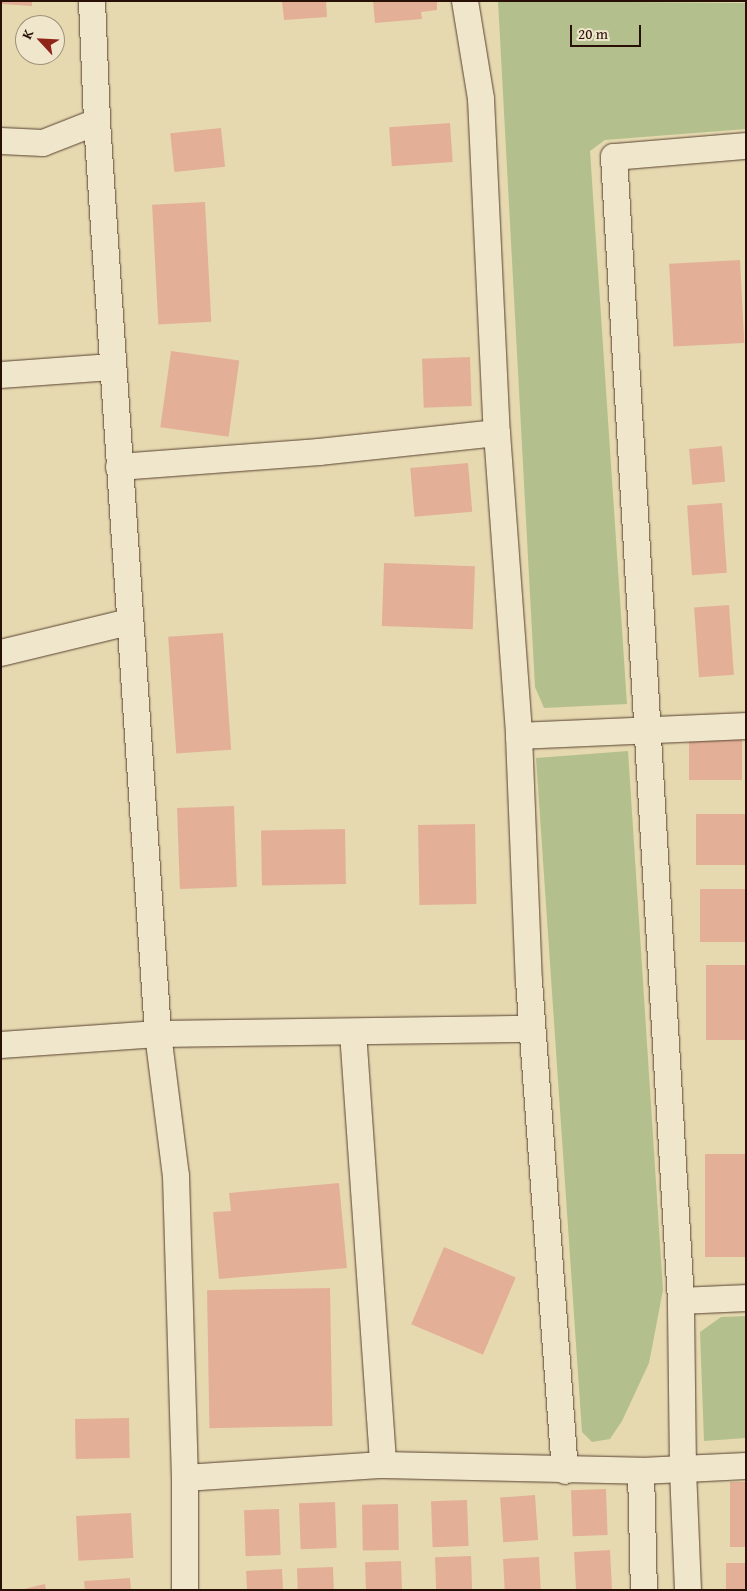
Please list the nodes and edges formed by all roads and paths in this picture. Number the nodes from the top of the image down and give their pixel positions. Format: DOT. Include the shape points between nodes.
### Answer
graph roads {
  1 [pos="92,1"];
  2 [pos="465,1"];
  3 [pos="97,122"];
  4 [pos="1,141"];
  5 [pos="746,146"];
  6 [pos="113,367"];
  7 [pos="1,375"];
  8 [pos="497,433"];
  9 [pos="119,467"];
  10 [pos="129,622"];
  11 [pos="1,653"];
  12 [pos="746,726"];
  13 [pos="647,733"];
  14 [pos="519,736"];
  15 [pos="532,1030"];
  16 [pos="353,1032"];
  17 [pos="158,1034"];
  18 [pos="1,1045"];
  19 [pos="746,1298"];
  20 [pos="681,1301"];
  21 [pos="383,1465"];
  22 [pos="746,1466"];
  23 [pos="683,1470"];
  24 [pos="565,1471"];
  25 [pos="640,1471"];
  26 [pos="185,1478"];
  27 [pos="185,1590"];
  28 [pos="644,1590"];
  29 [pos="688,1590"];
  1 -- 3 [label="street"];
  2 -- 8 [label="street" via="481,99"];
  3 -- 4 [label="street" via="43,143"];
  3 -- 6 [label="street"];
  5 -- 13 [label="street" via="614,157"];
  6 -- 7 [label="street"];
  6 -- 9 [label="street"];
  8 -- 9 [label="street" via="319,452"];
  8 -- 14 [label="street"];
  9 -- 10 [label="street"];
  10 -- 11 [label="street"];
  10 -- 17 [label="street"];
  12 -- 13 [label="street"];
  13 -- 14 [label="street"];
  13 -- 20 [label="street"];
  14 -- 15 [label="street"];
  15 -- 16 [label="street"];
  15 -- 24 [label="street"];
  16 -- 17 [label="street"];
  16 -- 21 [label="street"];
  17 -- 18 [label="street"];
  17 -- 26 [label="street" via="176,1176"];
  19 -- 20 [label="street"];
  20 -- 23 [label="street"];
  21 -- 24 [label="street"];
  21 -- 26 [label="street"];
  22 -- 23 [label="street"];
  23 -- 25 [label="street"];
  23 -- 29 [label="street"];
  24 -- 25 [label="street"];
  25 -- 28 [label="street"];
  26 -- 27 [label="street"];
}
